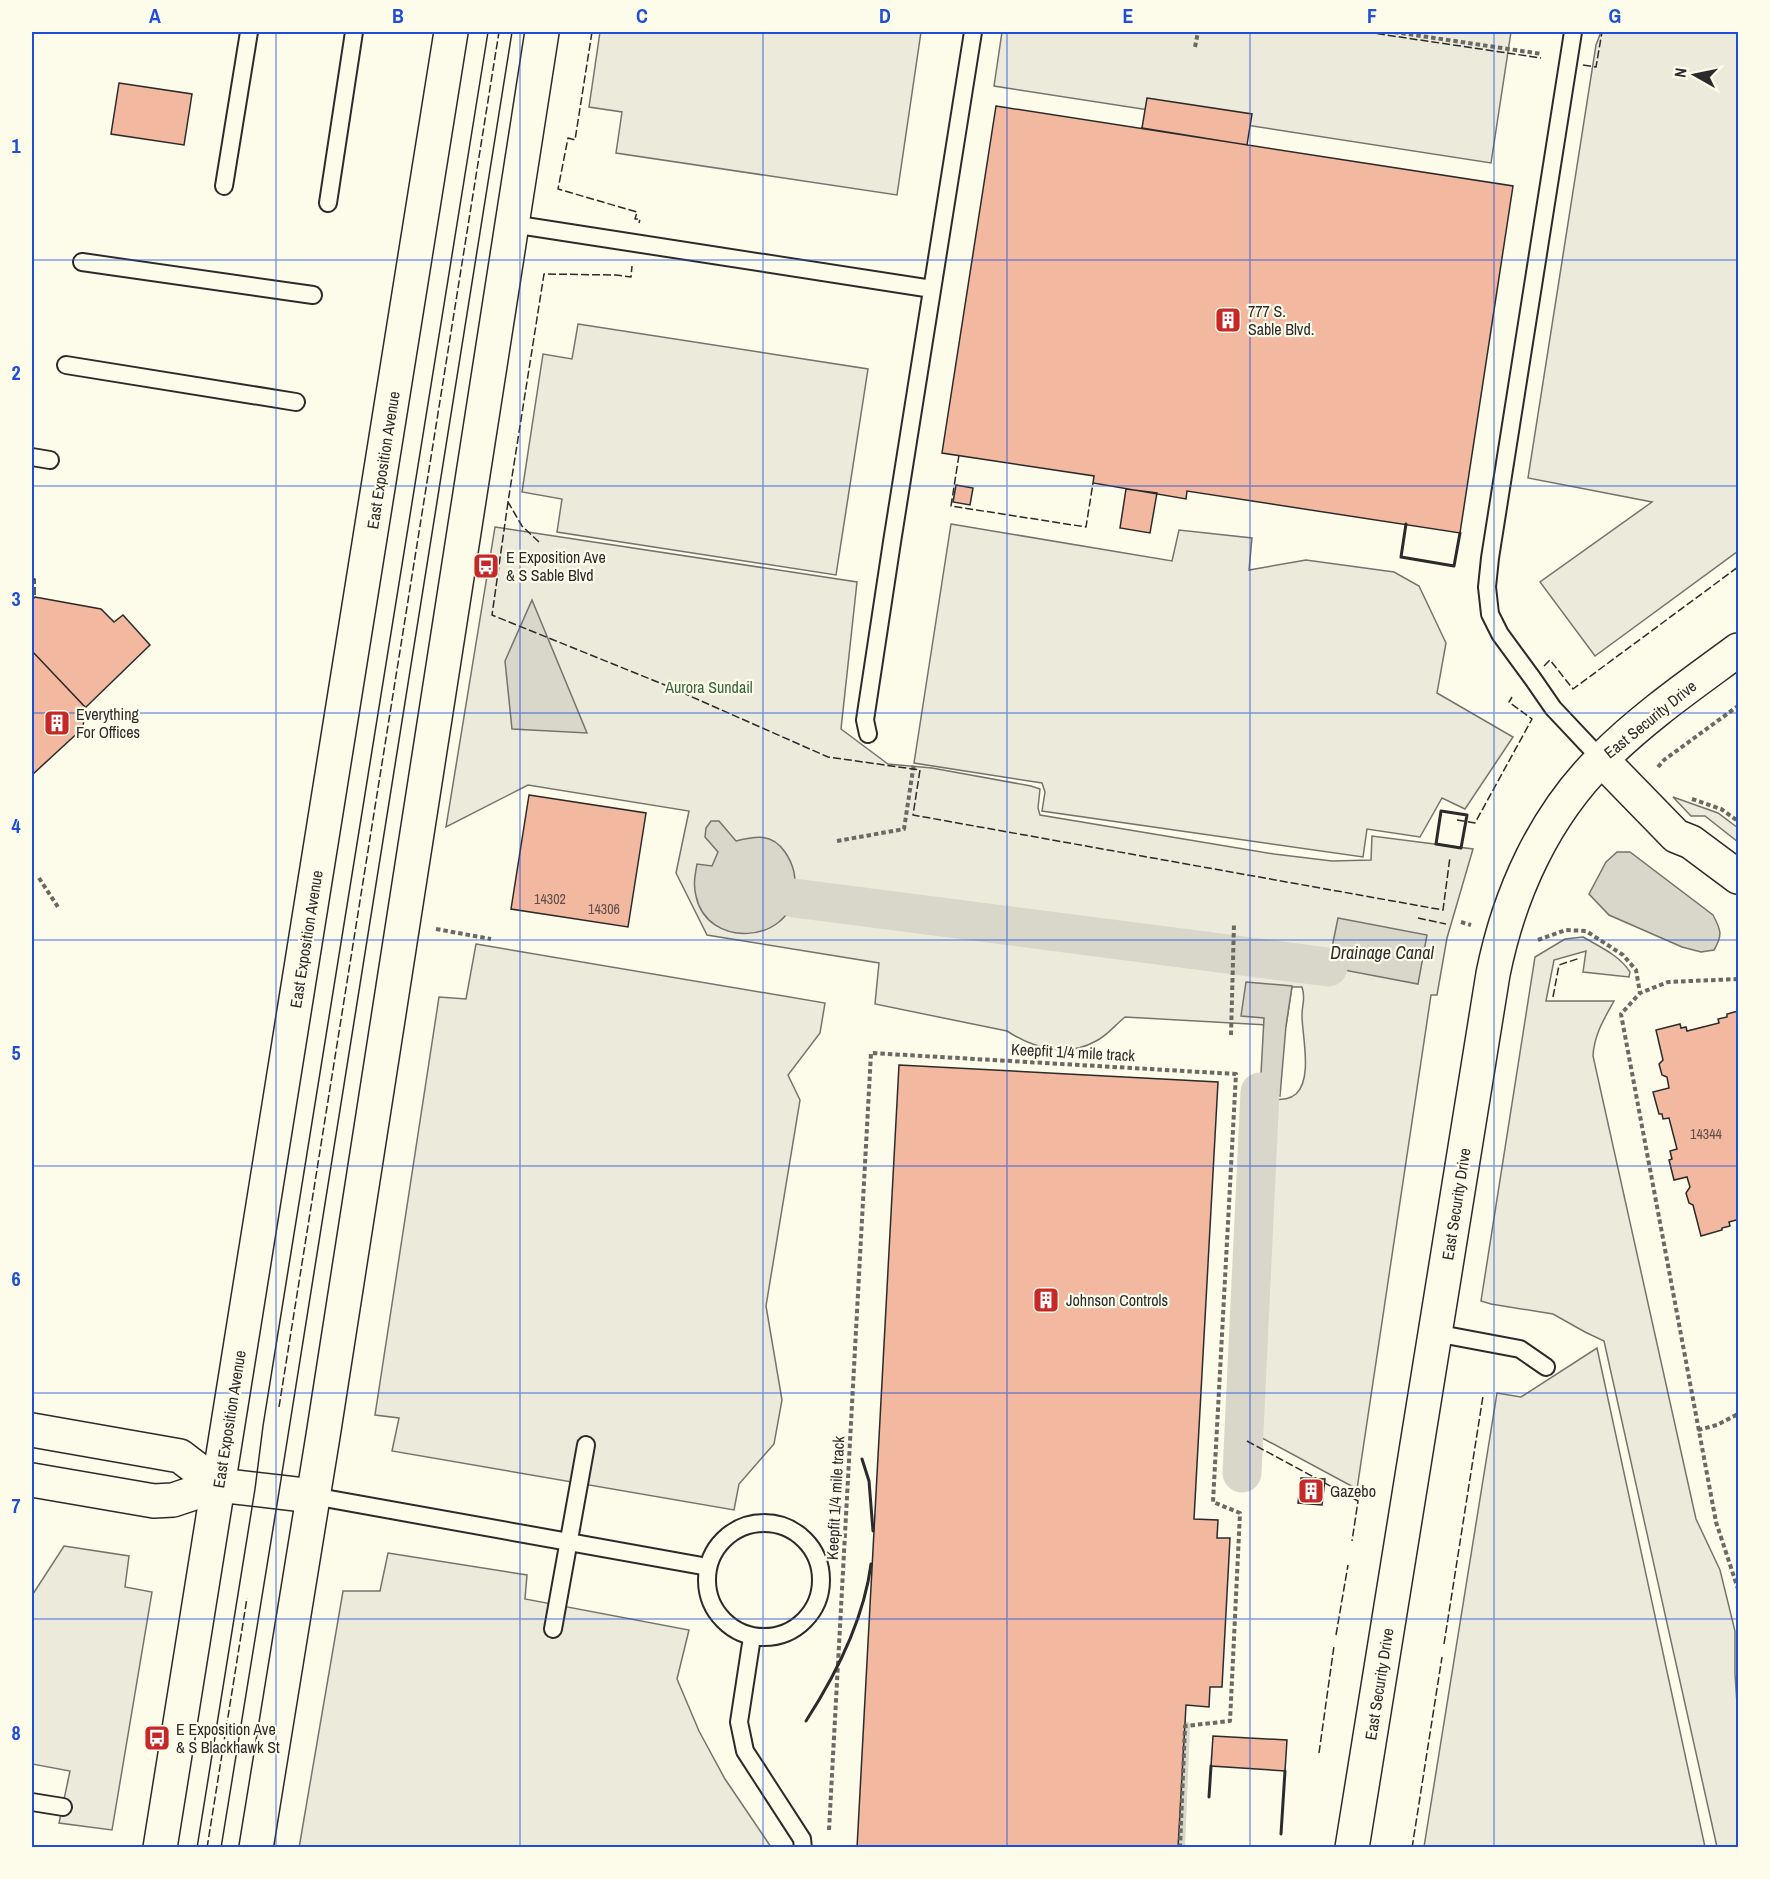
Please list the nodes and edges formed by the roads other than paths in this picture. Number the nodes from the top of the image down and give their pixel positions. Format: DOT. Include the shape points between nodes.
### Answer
graph roads {
  1 [pos="249,32"];
  2 [pos="354,32"];
  3 [pos="451,32"];
  4 [pos="542,32"];
  5 [pos="973,32"];
  6 [pos="1573,32"];
  7 [pos="224,186"];
  8 [pos="328,203"];
  9 [pos="512,224"];
  10 [pos="82,262"];
  11 [pos="932,289"];
  12 [pos="313,295"];
  13 [pos="66,365"];
  14 [pos="296,402"];
  15 [pos="32,457"];
  16 [pos="50,460"];
  17 [pos="1738,650"];
  18 [pos="868,734"];
  19 [pos="1601,759"];
  20 [pos="1738,878"];
  21 [pos="1435,1333"];
  22 [pos="1546,1367"];
  23 [pos="32,1430"];
  24 [pos="586,1445"];
  25 [pos="32,1480"];
  26 [pos="218,1485"];
  27 [pos="313,1496"];
  28 [pos="568,1542"];
  29 [pos="708,1567"];
  30 [pos="553,1629"];
  31 [pos="752,1637"];
  32 [pos="32,1802"];
  33 [pos="63,1807"];
  34 [pos="160,1848"];
  35 [pos="256,1848"];
  36 [pos="804,1848"];
  37 [pos="1352,1848"];
  1 -- 7 [label="lane"];
  2 -- 8 [label="lane"];
  3 -- 26 [label="street, East Exposition Avenue"];
  4 -- 9 [label="street"];
  5 -- 11 [label="lane"];
  6 -- 19 [label="lane" via="1487,587 1490,614 1500,634 1552,708"];
  9 -- 11 [label="lane"];
  9 -- 27 [label="street"];
  10 -- 12 [label="lane"];
  11 -- 18 [label="lane" via="867,710"];
  13 -- 14 [label="lane"];
  15 -- 16 [label="lane"];
  17 -- 19 [label="street, East Security Drive" via="1653,713"];
  19 -- 20 [label="street" via="1676,837 1691,842"];
  19 -- 21 [label="street, East Security Drive" via="1561,808 1540,842 1502,934 1492,974"];
  21 -- 22 [label="lane" via="1520,1348"];
  21 -- 37 [label="street, East Security Drive"];
  23 -- 26 [label="street" via="180,1456"];
  24 -- 28 [label="lane"];
  25 -- 26 [label="street" via="154,1502"];
  26 -- 27 [label="street"];
  26 -- 34 [label="street, East Exposition Avenue"];
  27 -- 28 [label="lane"];
  27 -- 35 [label="street"];
  28 -- 29 [label="lane"];
  28 -- 30 [label="lane"];
  29 -- 31 [label="lane" via="711,1603 734,1630"];
  29 -- 31 [label="lane" via="714,1551 726,1537 756,1523 774,1523 806,1540 821,1573 821,1591 814,1609 788,1633"];
  31 -- 36 [label="lane" via="740,1722 746,1751"];
  32 -- 33 [label="lane"];
}
